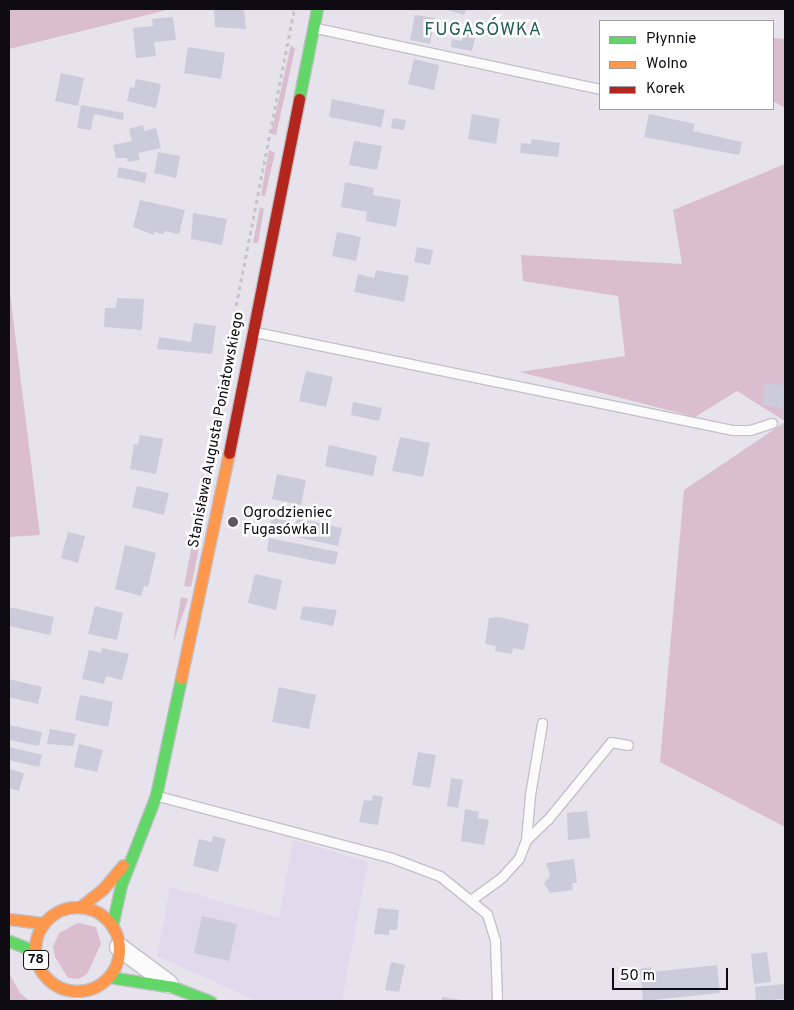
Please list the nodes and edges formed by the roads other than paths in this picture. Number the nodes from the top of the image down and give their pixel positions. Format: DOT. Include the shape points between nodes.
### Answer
graph roads {
  1 [pos="317,9"];
  2 [pos="313,27"];
  3 [pos="599,89"];
  4 [pos="253,332"];
  5 [pos="772,423"];
  6 [pos="542,723"];
  7 [pos="628,745"];
  8 [pos="156,795"];
  9 [pos="526,840"];
  10 [pos="132,853"];
  11 [pos="472,900"];
  12 [pos="80,907"];
  13 [pos="9,919"];
  14 [pos="44,923"];
  15 [pos="112,926"];
  16 [pos="9,941"];
  17 [pos="119,947"];
  18 [pos="34,951"];
  19 [pos="109,977"];
  20 [pos="173,987"];
  21 [pos="61,988"];
  22 [pos="92,989"];
  23 [pos="66,1001"];
  24 [pos="88,1001"];
  25 [pos="210,1001"];
  26 [pos="497,1001"];
  1 -- 2 [label="main road, Stanisława Augusta Poniatowskiego"];
  2 -- 3 [label="lane"];
  2 -- 4 [label="main road, Stanisława Augusta Poniatowskiego"];
  4 -- 5 [label="lane" via="733,430 750,430"];
  4 -- 8 [label="main road, Stanisława Augusta Poniatowskiego"];
  6 -- 9 [label="lane"];
  7 -- 9 [label="lane" via="611,742"];
  8 -- 10 [label="main road, Stanisława Augusta Poniatowskiego"];
  8 -- 11 [label="lane" via="392,858 440,876"];
  9 -- 11 [label="lane" via="520,858 502,878"];
  10 -- 12 [label="main road, Stanisława Augusta Poniatowskiego" via="104,889"];
  10 -- 15 [label="main road, Stanisława Augusta Poniatowskiego"];
  11 -- 26 [label="lane" via="487,914 495,940"];
  12 -- 14 [label="main road" via="62,909"];
  12 -- 15 [label="main road" via="103,916"];
  13 -- 14 [label="main road"];
  14 -- 18 [label="main road, 78" via="35,940"];
  15 -- 17 [label="main road"];
  16 -- 18 [label="main road"];
  17 -- 19 [label="main road" via="116,966"];
  17 -- 20 [label="street"];
  18 -- 21 [label="main road, 78" via="38,968"];
  19 -- 20 [label="main road"];
  19 -- 22 [label="main road"];
  20 -- 25 [label="main road"];
  21 -- 22 [label="main road, 78" via="72,992"];
  21 -- 23 [label="main road, 78"];
  22 -- 24 [label="main road"];
}
